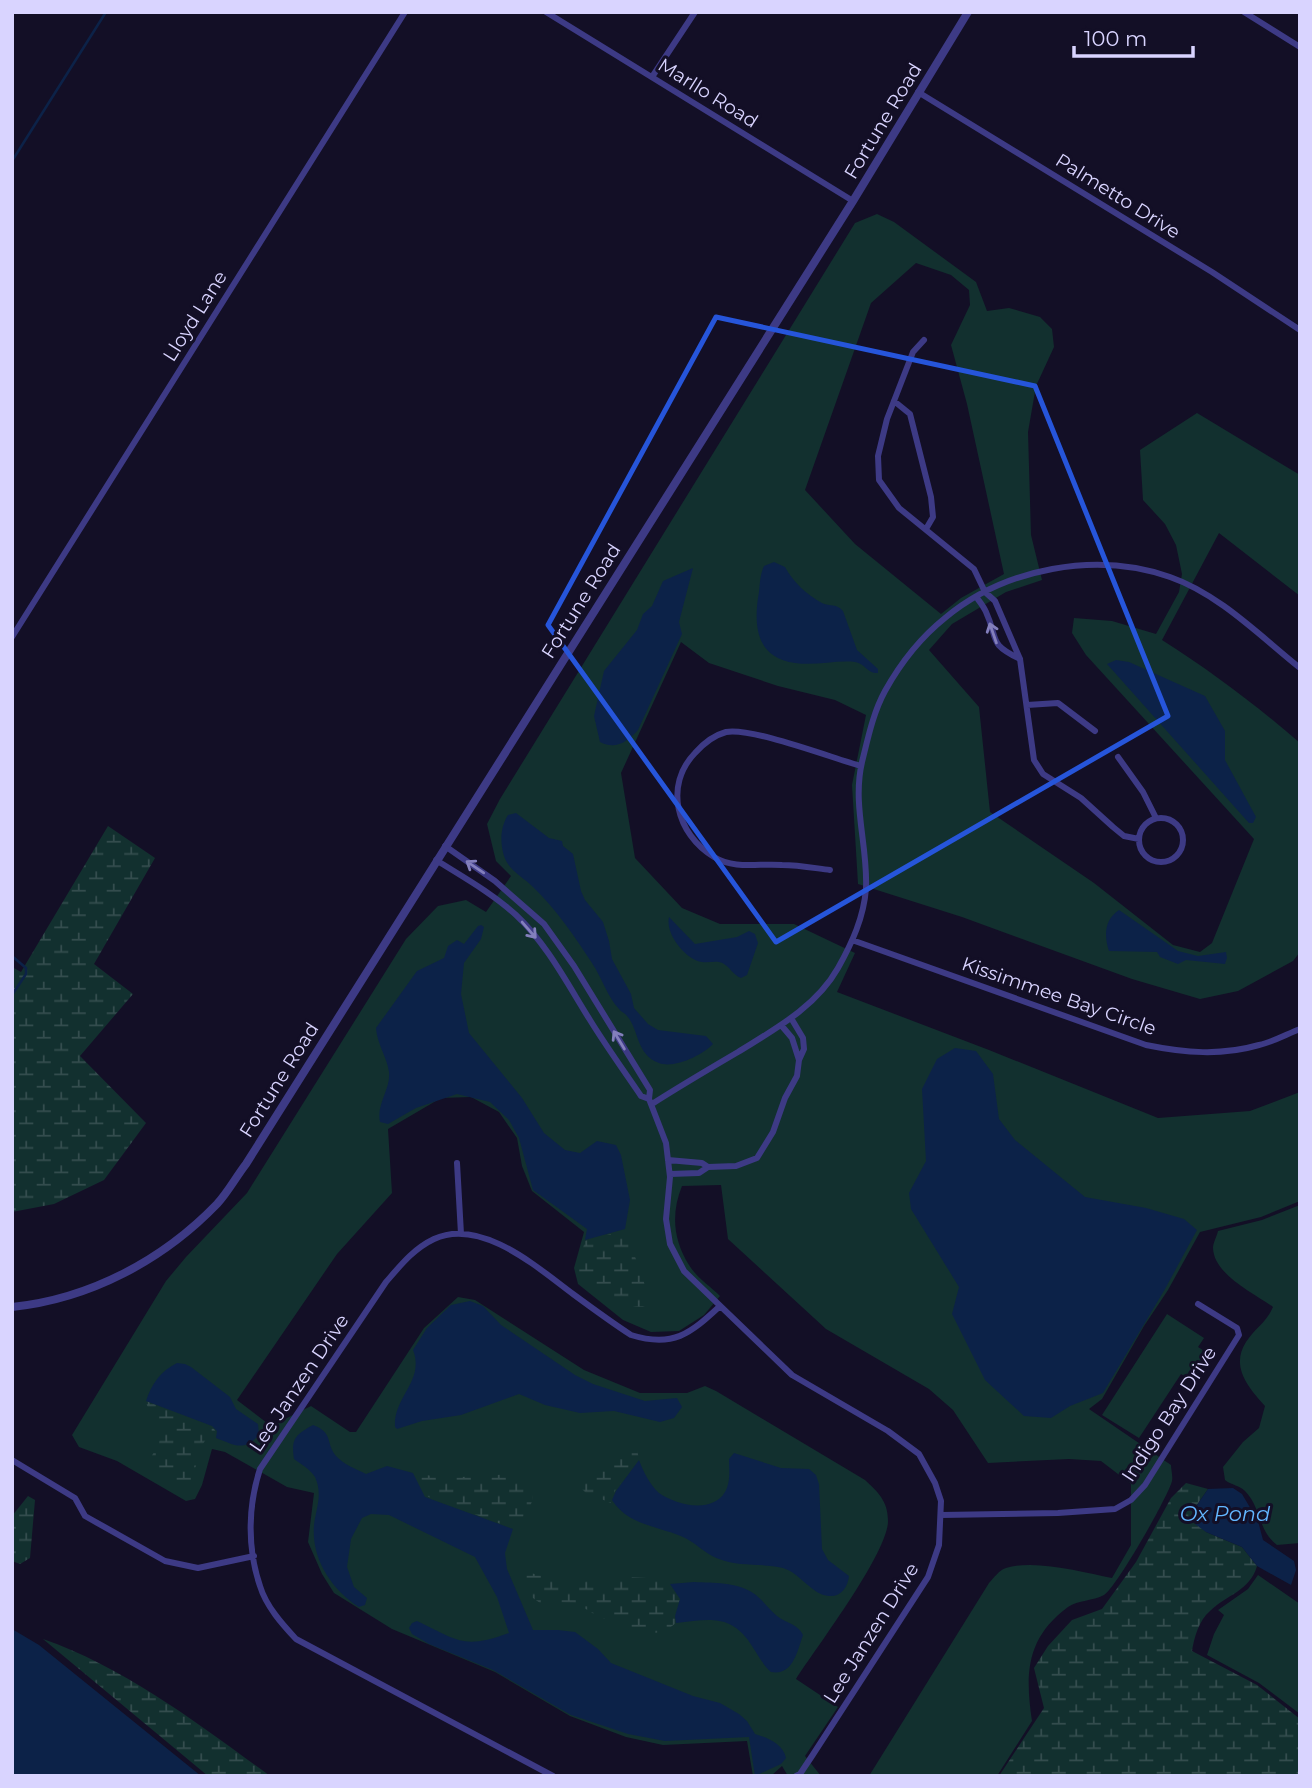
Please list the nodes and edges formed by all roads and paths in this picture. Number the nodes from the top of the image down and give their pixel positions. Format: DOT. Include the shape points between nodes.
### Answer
graph roads {
  1 [pos="405,12"];
  2 [pos="547,12"];
  3 [pos="695,12"];
  4 [pos="968,12"];
  5 [pos="1244,12"];
  6 [pos="1300,47"];
  7 [pos="652,77"];
  8 [pos="918,92"];
  9 [pos="853,201"];
  10 [pos="1300,330"];
  11 [pos="924,340"];
  12 [pos="894,401"];
  13 [pos="926,529"];
  14 [pos="985,592"];
  15 [pos="976,598"];
  16 [pos="12,637"];
  17 [pos="1020,659"];
  18 [pos="1300,668"];
  19 [pos="1027,705"];
  20 [pos="1096,731"];
  21 [pos="1118,757"];
  22 [pos="861,765"];
  23 [pos="1156,818"];
  24 [pos="1139,839"];
  25 [pos="444,846"];
  26 [pos="436,860"];
  27 [pos="830,870"];
  28 [pos="493,879"];
  29 [pos="485,891"];
  30 [pos="852,940"];
  31 [pos="588,989"];
  32 [pos="576,997"];
  33 [pos="791,1018"];
  34 [pos="780,1025"];
  35 [pos="1300,1029"];
  36 [pos="799,1060"];
  37 [pos="650,1102"];
  38 [pos="668,1160"];
  39 [pos="457,1163"];
  40 [pos="708,1167"];
  41 [pos="670,1174"];
  42 [pos="461,1234"];
  43 [pos="1198,1304"];
  44 [pos="12,1307"];
  45 [pos="720,1307"];
  46 [pos="12,1460"];
  47 [pos="941,1514"];
  48 [pos="254,1556"];
  49 [pos="553,1776"];
  50 [pos="796,1776"];
  1 -- 16 [label="street, Lloyd Lane"];
  2 -- 7 [label="street, Marllo Road"];
  3 -- 7 [label="street"];
  4 -- 8 [label="street, Fortune Road"];
  5 -- 6 [label="street"];
  7 -- 9 [label="street, Marllo Road"];
  8 -- 9 [label="street, Fortune Road"];
  8 -- 10 [label="street, Palmetto Drive"];
  9 -- 25 [label="street, Fortune Road"];
  11 -- 12 [label="street" via="912,352"];
  12 -- 13 [label="street" via="910,414 931,498 933,517"];
  12 -- 13 [label="street" via="878,456 879,480 899,508"];
  13 -- 14 [label="street" via="974,569"];
  14 -- 15 [label="street"];
  14 -- 17 [label="street" via="995,601"];
  14 -- 18 [label="street" via="1041,571 1076,565 1121,566 1170,577 1214,599"];
  17 -- 15 [label="street, one-way" via="995,643 986,610"];
  15 -- 22 [label="street" via="946,617 900,667 880,703"];
  17 -- 19 [label="street"];
  19 -- 20 [label="street" via="1058,703"];
  19 -- 24 [label="street" via="1034,760 1042,774 1081,798 1124,836"];
  21 -- 23 [label="street"];
  22 -- 27 [label="street" via="752,733 726,732 705,743 685,763 677,784 683,823 714,857 734,865"];
  22 -- 30 [label="street" via="860,828 866,887 862,916"];
  23 -- 24 [label="street" via="1144,825"];
  23 -- 24 [label="street" via="1171,819 1182,830 1180,852 1168,861 1154,861 1143,852"];
  25 -- 26 [label="street, Fortune Road"];
  28 -- 25 [label="street, Lee Janzen Drive, one-way"];
  26 -- 29 [label="street"];
  26 -- 44 [label="street, Fortune Road" via="217,1203 147,1261 94,1289"];
  28 -- 29 [label="street"];
  28 -- 31 [label="street, Lee Janzen Drive" via="544,924"];
  29 -- 32 [label="street, one-way" via="531,932"];
  30 -- 33 [label="street" via="837,970"];
  30 -- 35 [label="street, Kissimmee Bay Circle" via="1146,1045 1183,1053 1260,1045"];
  31 -- 32 [label="street"];
  37 -- 31 [label="street, Lee Janzen Drive, one-way" via="650,1090"];
  32 -- 37 [label="street" via="641,1096"];
  33 -- 34 [label="street"];
  33 -- 36 [label="street" via="803,1038"];
  34 -- 36 [label="street" via="796,1046"];
  34 -- 37 [label="street"];
  36 -- 40 [label="street" via="797,1076 757,1158 736,1166"];
  37 -- 38 [label="street, Lee Janzen Drive"];
  38 -- 40 [label="street"];
  38 -- 41 [label="street, Lee Janzen Drive"];
  39 -- 42 [label="street"];
  40 -- 41 [label="street" via="699,1173"];
  41 -- 45 [label="street, Lee Janzen Drive" via="666,1219 670,1244 684,1271"];
  42 -- 45 [label="street, Lee Janzen Drive" via="488,1239 523,1256 631,1335 649,1340 674,1338 694,1331"];
  42 -- 48 [label="street, Lee Janzen Drive" via="435,1238 410,1255 386,1282 273,1447 253,1491 250,1528"];
  43 -- 47 [label="street, Indigo Bay Drive" via="1237,1328 1239,1335 1131,1500 1115,1509 1081,1512"];
  45 -- 47 [label="street, Lee Janzen Drive" via="792,1375 919,1454 935,1483"];
  46 -- 48 [label="street" via="75,1498 85,1516 165,1561 198,1568"];
  47 -- 50 [label="street, Lee Janzen Drive" via="939,1545 928,1577"];
  48 -- 49 [label="street, Lee Janzen Drive" via="260,1587 296,1639"];
}
